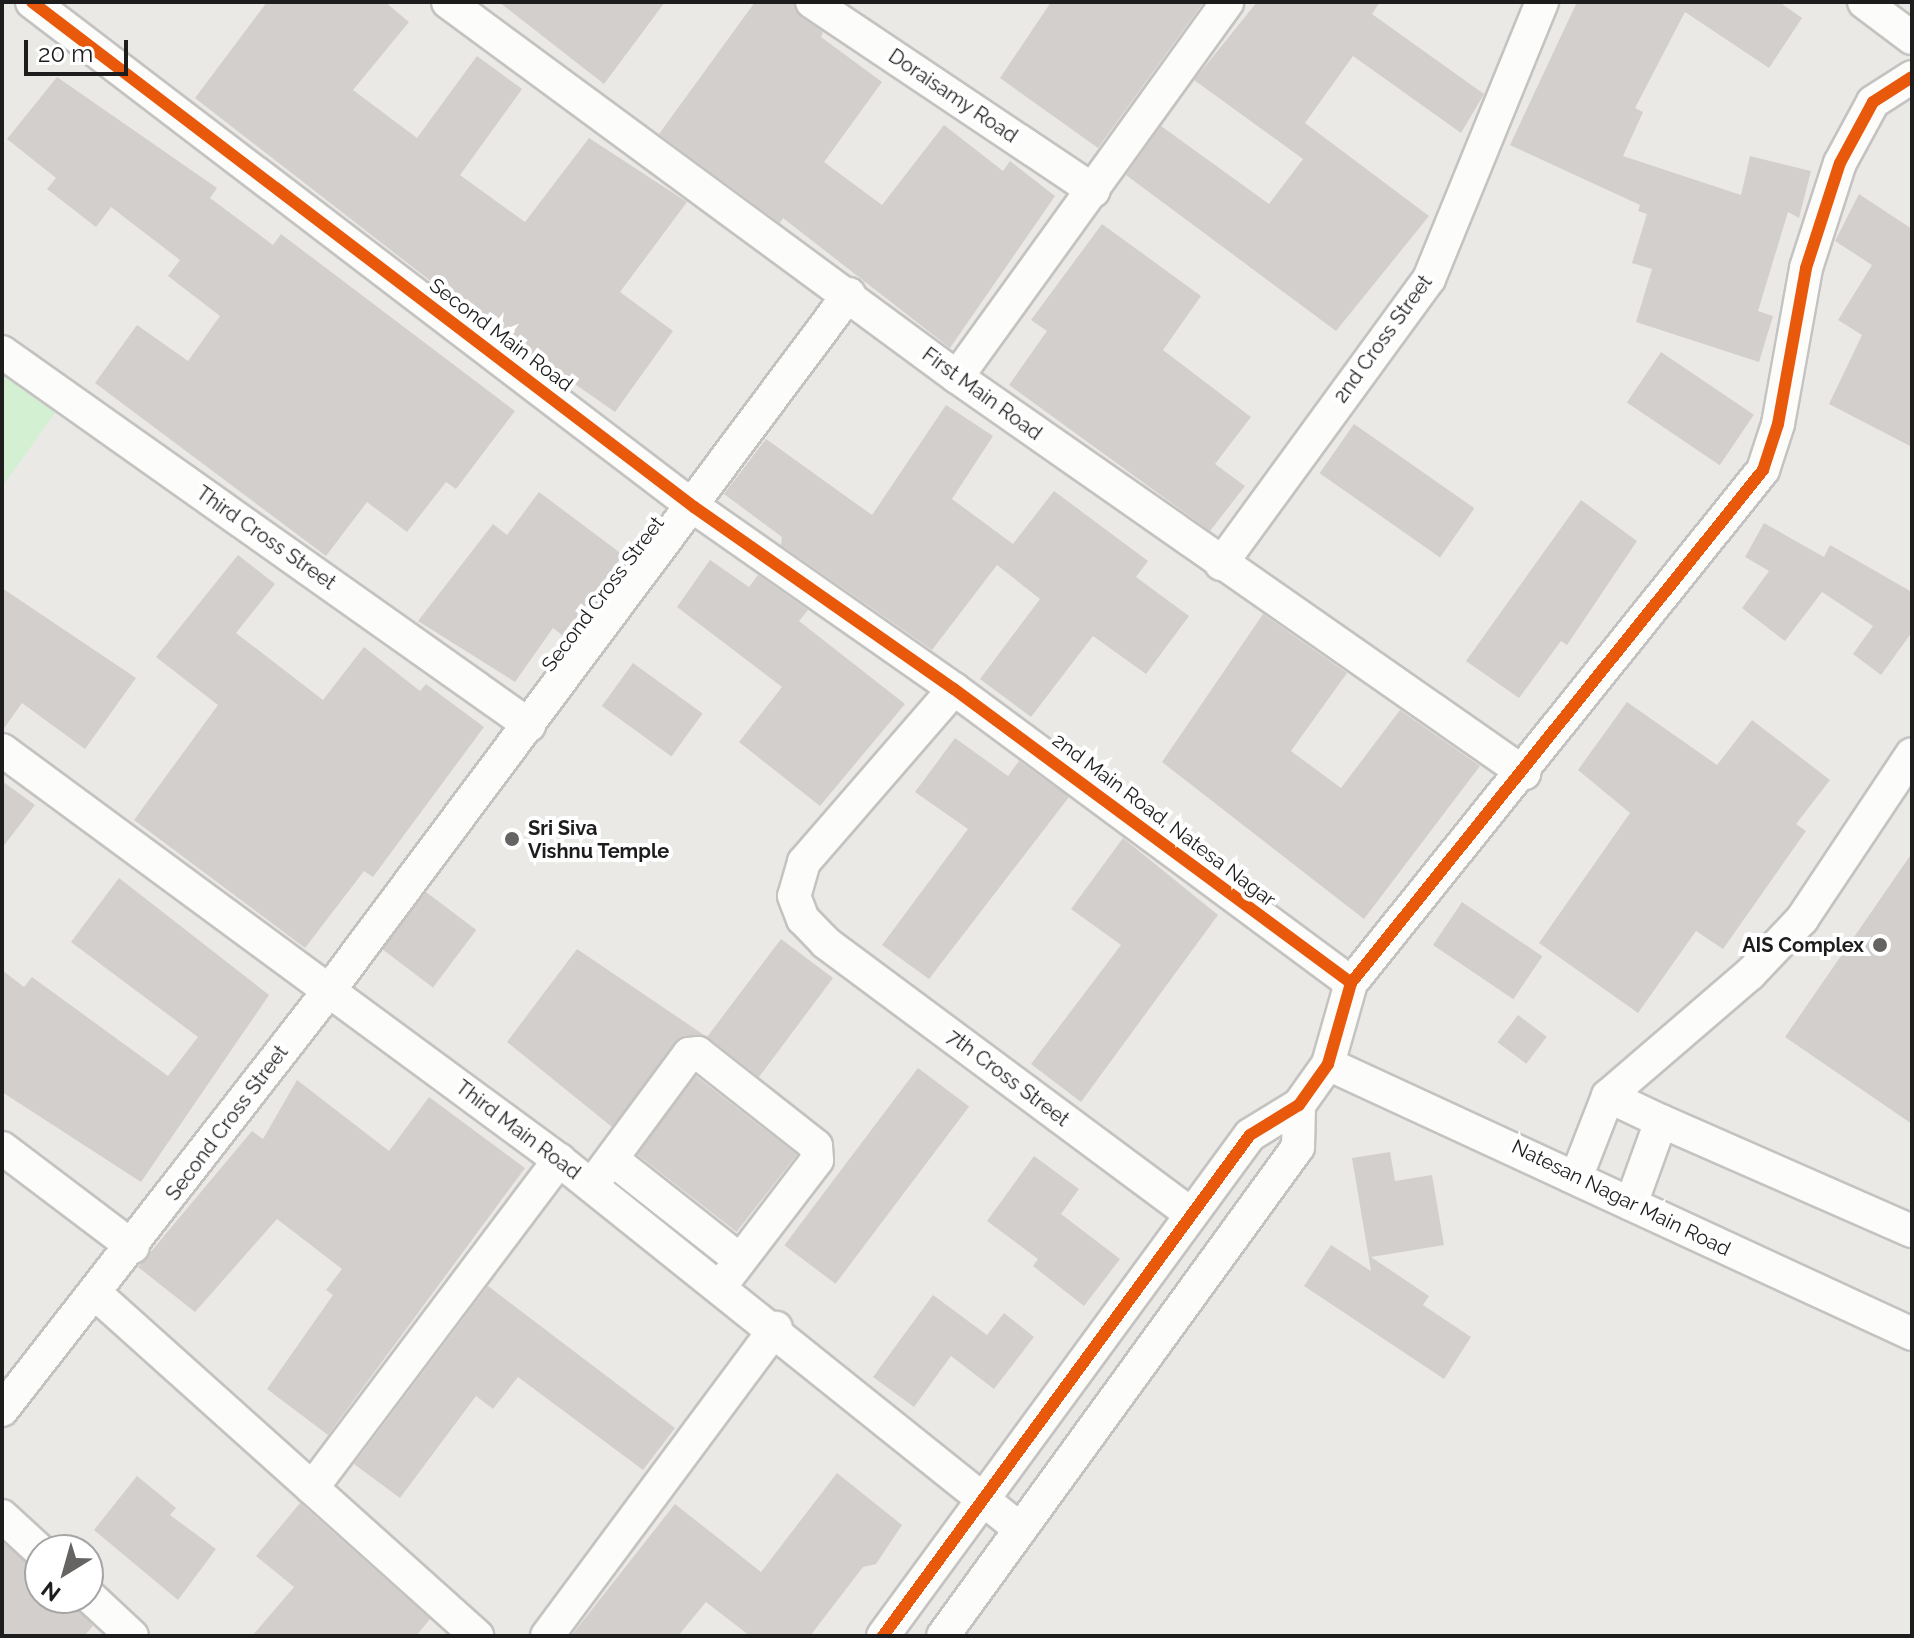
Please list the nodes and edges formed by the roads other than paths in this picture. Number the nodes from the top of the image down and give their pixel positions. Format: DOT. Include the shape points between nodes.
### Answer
graph roads {
  1 [pos="32,2"];
  2 [pos="448,2"];
  3 [pos="812,2"];
  4 [pos="1227,2"];
  5 [pos="1542,2"];
  6 [pos="1864,2"];
  7 [pos="1912,38"];
  8 [pos="1912,77"];
  9 [pos="1094,191"];
  10 [pos="849,294"];
  11 [pos="2,352"];
  12 [pos="957,377"];
  13 [pos="694,507"];
  14 [pos="1221,564"];
  15 [pos="954,689"];
  16 [pos="529,725"];
  17 [pos="2,750"];
  18 [pos="1912,754"];
  19 [pos="1524,773"];
  20 [pos="1351,983"];
  21 [pos="331,988"];
  22 [pos="1328,1064"];
  23 [pos="1608,1096"];
  24 [pos="1299,1105"];
  25 [pos="1661,1121"];
  26 [pos="2,1148"];
  27 [pos="612,1159"];
  28 [pos="559,1160"];
  29 [pos="1576,1178"];
  30 [pos="592,1185"];
  31 [pos="1631,1204"];
  32 [pos="1190,1213"];
  33 [pos="1912,1231"];
  34 [pos="133,1247"];
  35 [pos="740,1260"];
  36 [pos="720,1287"];
  37 [pos="97,1295"];
  38 [pos="776,1328"];
  39 [pos="1912,1334"];
  40 [pos="2,1410"];
  41 [pos="312,1488"];
  42 [pos="979,1500"];
  43 [pos="2,1516"];
  44 [pos="1020,1529"];
  45 [pos="24,1536"];
  46 [pos="104,1610"];
  47 [pos="132,1636"];
  48 [pos="477,1636"];
  49 [pos="547,1636"];
  50 [pos="883,1636"];
  51 [pos="943,1636"];
  1 -- 13 [label="street, Second Main Road"];
  2 -- 10 [label="street, First Main Road"];
  3 -- 9 [label="street, Doraisamy Road"];
  4 -- 9 [label="street"];
  5 -- 14 [label="street, 2nd Cross Street" via="1429,279"];
  6 -- 7 [label="street"];
  8 -- 19 [label="street" via="1873,102 1840,163 1806,268 1778,424 1763,470"];
  9 -- 12 [label="street"];
  10 -- 12 [label="street, First Main Road"];
  10 -- 13 [label="street, Second Cross Street"];
  11 -- 16 [label="street, Third Cross Street"];
  12 -- 14 [label="street, First Main Road"];
  13 -- 15 [label="street, Second Main Road"];
  13 -- 16 [label="street, Second Cross Street"];
  14 -- 19 [label="street, First Main Road"];
  15 -- 20 [label="street, 2nd Main Road, Natesa Nagar"];
  15 -- 32 [label="street, 7th Cross Street" via="804,862 794,896 803,919 826,943"];
  16 -- 21 [label="street, Second Cross Street"];
  17 -- 21 [label="street, Third Main Road"];
  18 -- 23 [label="street" via="1802,919 1750,974"];
  19 -- 20 [label="street"];
  20 -- 22 [label="street"];
  21 -- 28 [label="street, Third Main Road"];
  21 -- 34 [label="street, Second Cross Street"];
  22 -- 24 [label="street"];
  22 -- 29 [label="street, Natesan Nagar Main Road"];
  23 -- 25 [label="street"];
  23 -- 29 [label="street"];
  24 -- 32 [label="street" via="1250,1135"];
  24 -- 44 [label="street" via="1298,1147"];
  25 -- 31 [label="street"];
  25 -- 33 [label="street"];
  26 -- 34 [label="street"];
  27 -- 30 [label="street"];
  27 -- 35 [label="street"];
  27 -- 35 [label="street" via="681,1061 698,1053 820,1151"];
  28 -- 30 [label="street, Third Main Road"];
  28 -- 41 [label="street"];
  29 -- 31 [label="street, Natesan Nagar Main Road"];
  30 -- 36 [label="street, Third Main Road"];
  31 -- 39 [label="street, Natesan Nagar Main Road"];
  32 -- 42 [label="street"];
  34 -- 37 [label="street, Second Cross Street"];
  35 -- 36 [label="street"];
  36 -- 38 [label="street, Third Main Road"];
  37 -- 40 [label="street, Second Cross Street"];
  37 -- 41 [label="street"];
  38 -- 42 [label="street, Third Main Road"];
  38 -- 49 [label="street"];
  41 -- 48 [label="street"];
  42 -- 44 [label="street, Third Main Road"];
  42 -- 50 [label="street"];
  43 -- 45 [label="street"];
  44 -- 51 [label="street"];
  46 -- 47 [label="street"];
}
